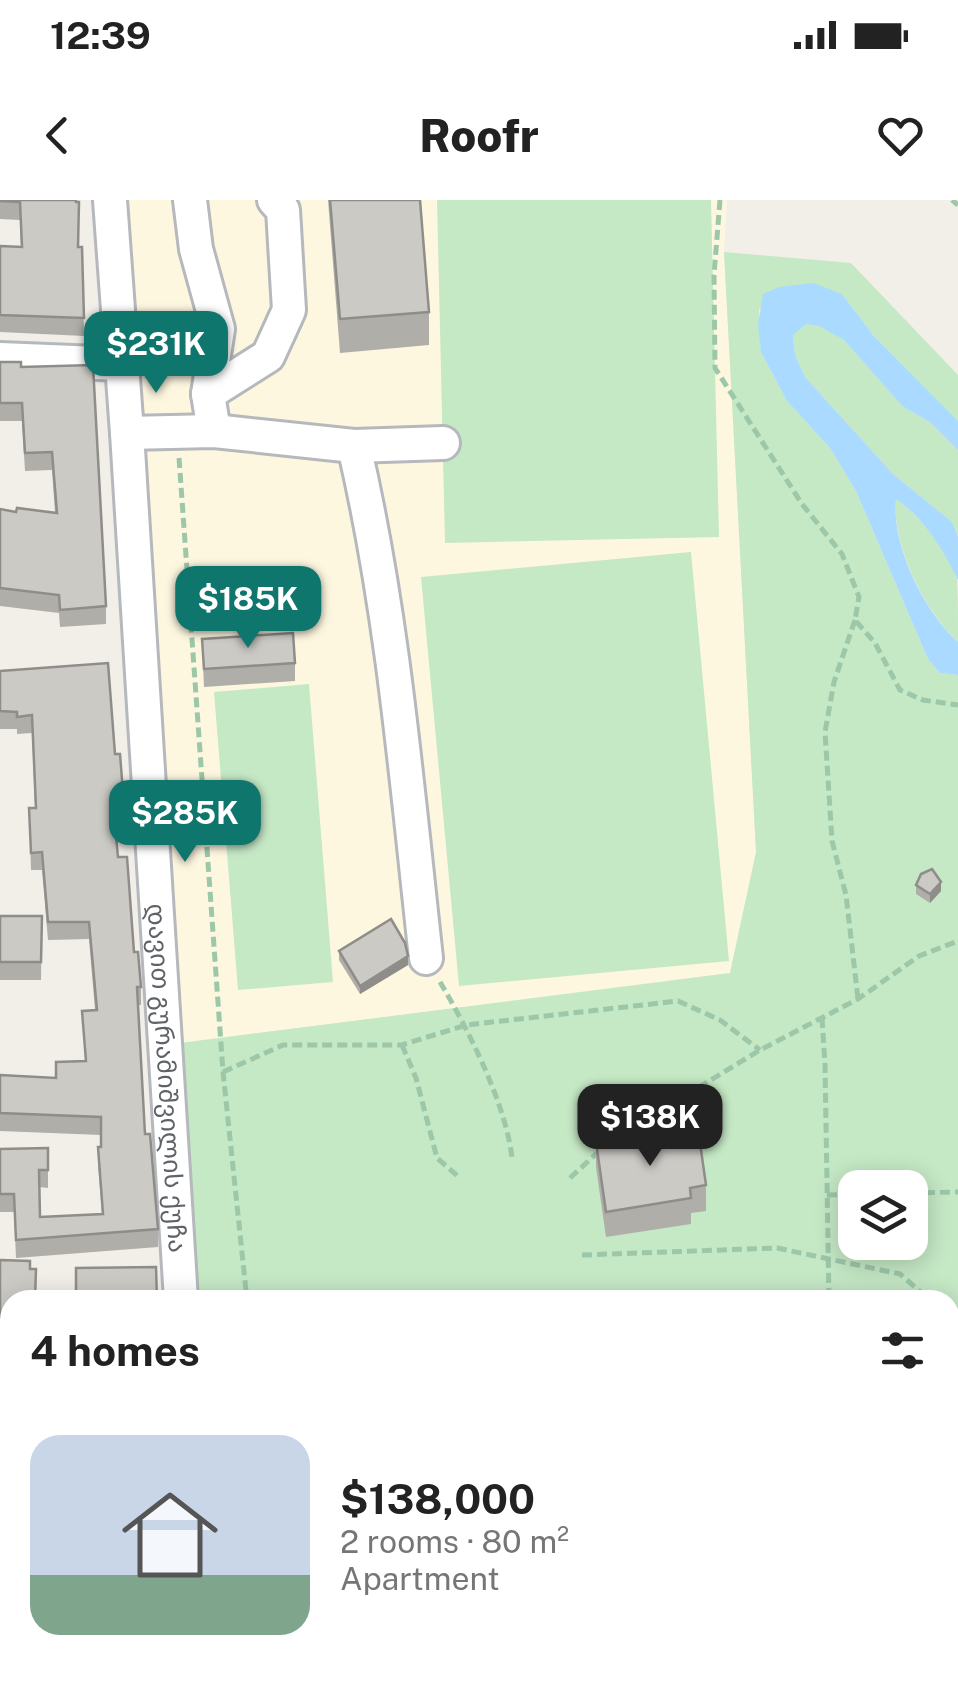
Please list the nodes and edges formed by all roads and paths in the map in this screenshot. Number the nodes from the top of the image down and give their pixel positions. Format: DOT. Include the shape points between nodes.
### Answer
graph roads {
  1 [pos="110,200"];
  2 [pos="190,200"];
  3 [pos="274,200"];
  4 [pos="720,200"];
  5 [pos="0,359"];
  6 [pos="122,364"];
  7 [pos="208,394"];
  8 [pos="177,430"];
  9 [pos="214,431"];
  10 [pos="127,433"];
  11 [pos="443,443"];
  12 [pos="354,446"];
  13 [pos="855,620"];
  14 [pos="958,705"];
  15 [pos="958,941"];
  16 [pos="426,958"];
  17 [pos="858,999"];
  18 [pos="822,1018"];
  19 [pos="466,1025"];
  20 [pos="402,1045"];
  21 [pos="760,1050"];
  22 [pos="223,1072"];
  23 [pos="512,1158"];
  24 [pos="460,1178"];
  25 [pos="570,1178"];
  26 [pos="958,1192"];
  27 [pos="928,1193"];
  28 [pos="826,1195"];
  29 [pos="838,1195"];
  30 [pos="582,1255"];
  31 [pos="827,1260"];
  32 [pos="180,1290"];
  33 [pos="245,1290"];
  34 [pos="828,1290"];
  35 [pos="918,1290"];
  36 [pos="842,1682"];
  37 [pos="862,1682"];
  1 -- 6 [label="street, დავით გურამიშვილის ქუჩა"];
  2 -- 7 [label="street" via="218,329"];
  3 -- 7 [label="street" via="283,210 289,310 268,356"];
  4 -- 13 [label="path" via="715,368 842,554 859,597"];
  5 -- 6 [label="street"];
  6 -- 10 [label="street, დავით გურამიშვილის ქუჩა"];
  7 -- 9 [label="street"];
  8 -- 9 [label="street"];
  8 -- 10 [label="street"];
  8 -- 22 [label="path"];
  9 -- 12 [label="street"];
  10 -- 32 [label="street, დავით გურამიშვილის ქუჩა"];
  11 -- 12 [label="street"];
  12 -- 16 [label="street" via="395,690"];
  13 -- 14 [label="path" via="900,690"];
  13 -- 17 [label="path" via="825,732 832,840"];
  15 -- 17 [label="path" via="919,956"];
  16 -- 19 [label="path"];
  17 -- 18 [label="path"];
  18 -- 21 [label="path"];
  18 -- 28 [label="path"];
  19 -- 20 [label="path"];
  19 -- 21 [label="path" via="678,1001 720,1020"];
  19 -- 23 [label="path" via="509,1133"];
  20 -- 22 [label="path" via="283,1045"];
  20 -- 24 [label="path" via="437,1158"];
  21 -- 25 [label="path" via="616,1136"];
  22 -- 33 [label="path"];
  26 -- 27 [label="path"];
  28 -- 29 [label="path"];
  28 -- 31 [label="path"];
  30 -- 31 [label="path" via="777,1248"];
  31 -- 34 [label="path"];
  31 -- 35 [label="path" via="900,1274"];
  36 -- 37 [label="path"];
}
